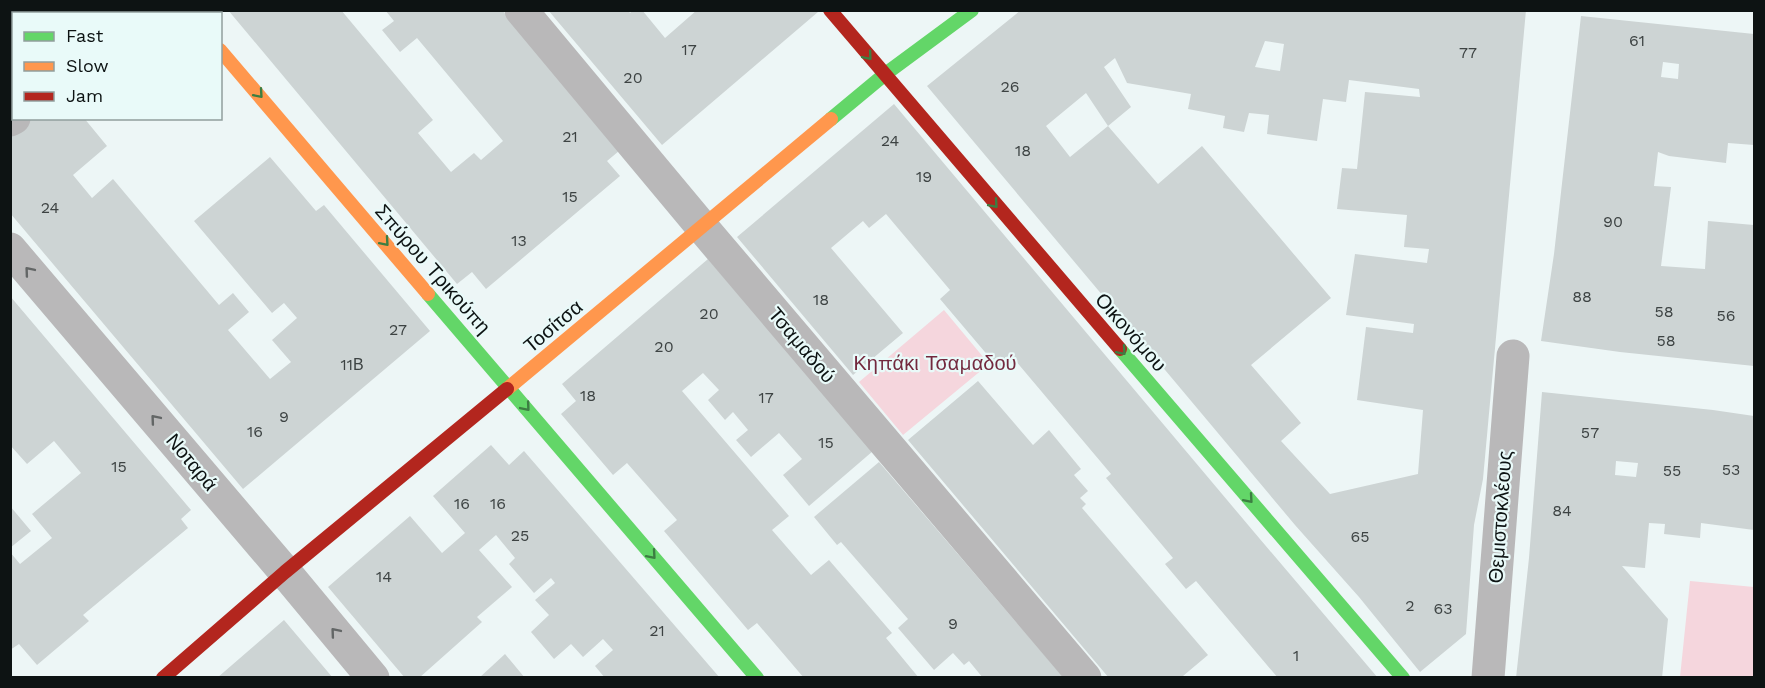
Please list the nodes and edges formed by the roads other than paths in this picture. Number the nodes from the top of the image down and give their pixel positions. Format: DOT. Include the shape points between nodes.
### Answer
graph roads {
  1 [pos="521,10"];
  2 [pos="830,10"];
  3 [pos="972,10"];
  4 [pos="222,52"];
  5 [pos="884,75"];
  6 [pos="702,226"];
  7 [pos="10,249"];
  8 [pos="1513,356"];
  9 [pos="509,388"];
  10 [pos="285,572"];
  11 [pos="164,678"];
  12 [pos="373,678"];
  13 [pos="757,678"];
  14 [pos="1085,678"];
  15 [pos="1403,678"];
  16 [pos="1488,678"];
  1 -- 6 [label="street, Τσαμαδού"];
  2 -- 5 [label="street, Οικονόμου, one-way"];
  3 -- 5 [label="street, Τοσίτσα"];
  4 -- 9 [label="street, Σπύρου Τρικούπη, one-way"];
  5 -- 6 [label="street, Τοσίτσα"];
  5 -- 15 [label="street, Οικονόμου, one-way"];
  6 -- 9 [label="street, Τοσίτσα"];
  6 -- 14 [label="street, Τσαμαδού"];
  10 -- 7 [label="street, Νοταρά, one-way"];
  8 -- 16 [label="street, Θεμιστοκλέους"];
  9 -- 10 [label="street, Τοσίτσα"];
  9 -- 13 [label="street, Σπύρου Τρικούπη, one-way"];
  10 -- 11 [label="street, Τοσίτσα"];
  12 -- 10 [label="street, Νοταρά, one-way"];
}
